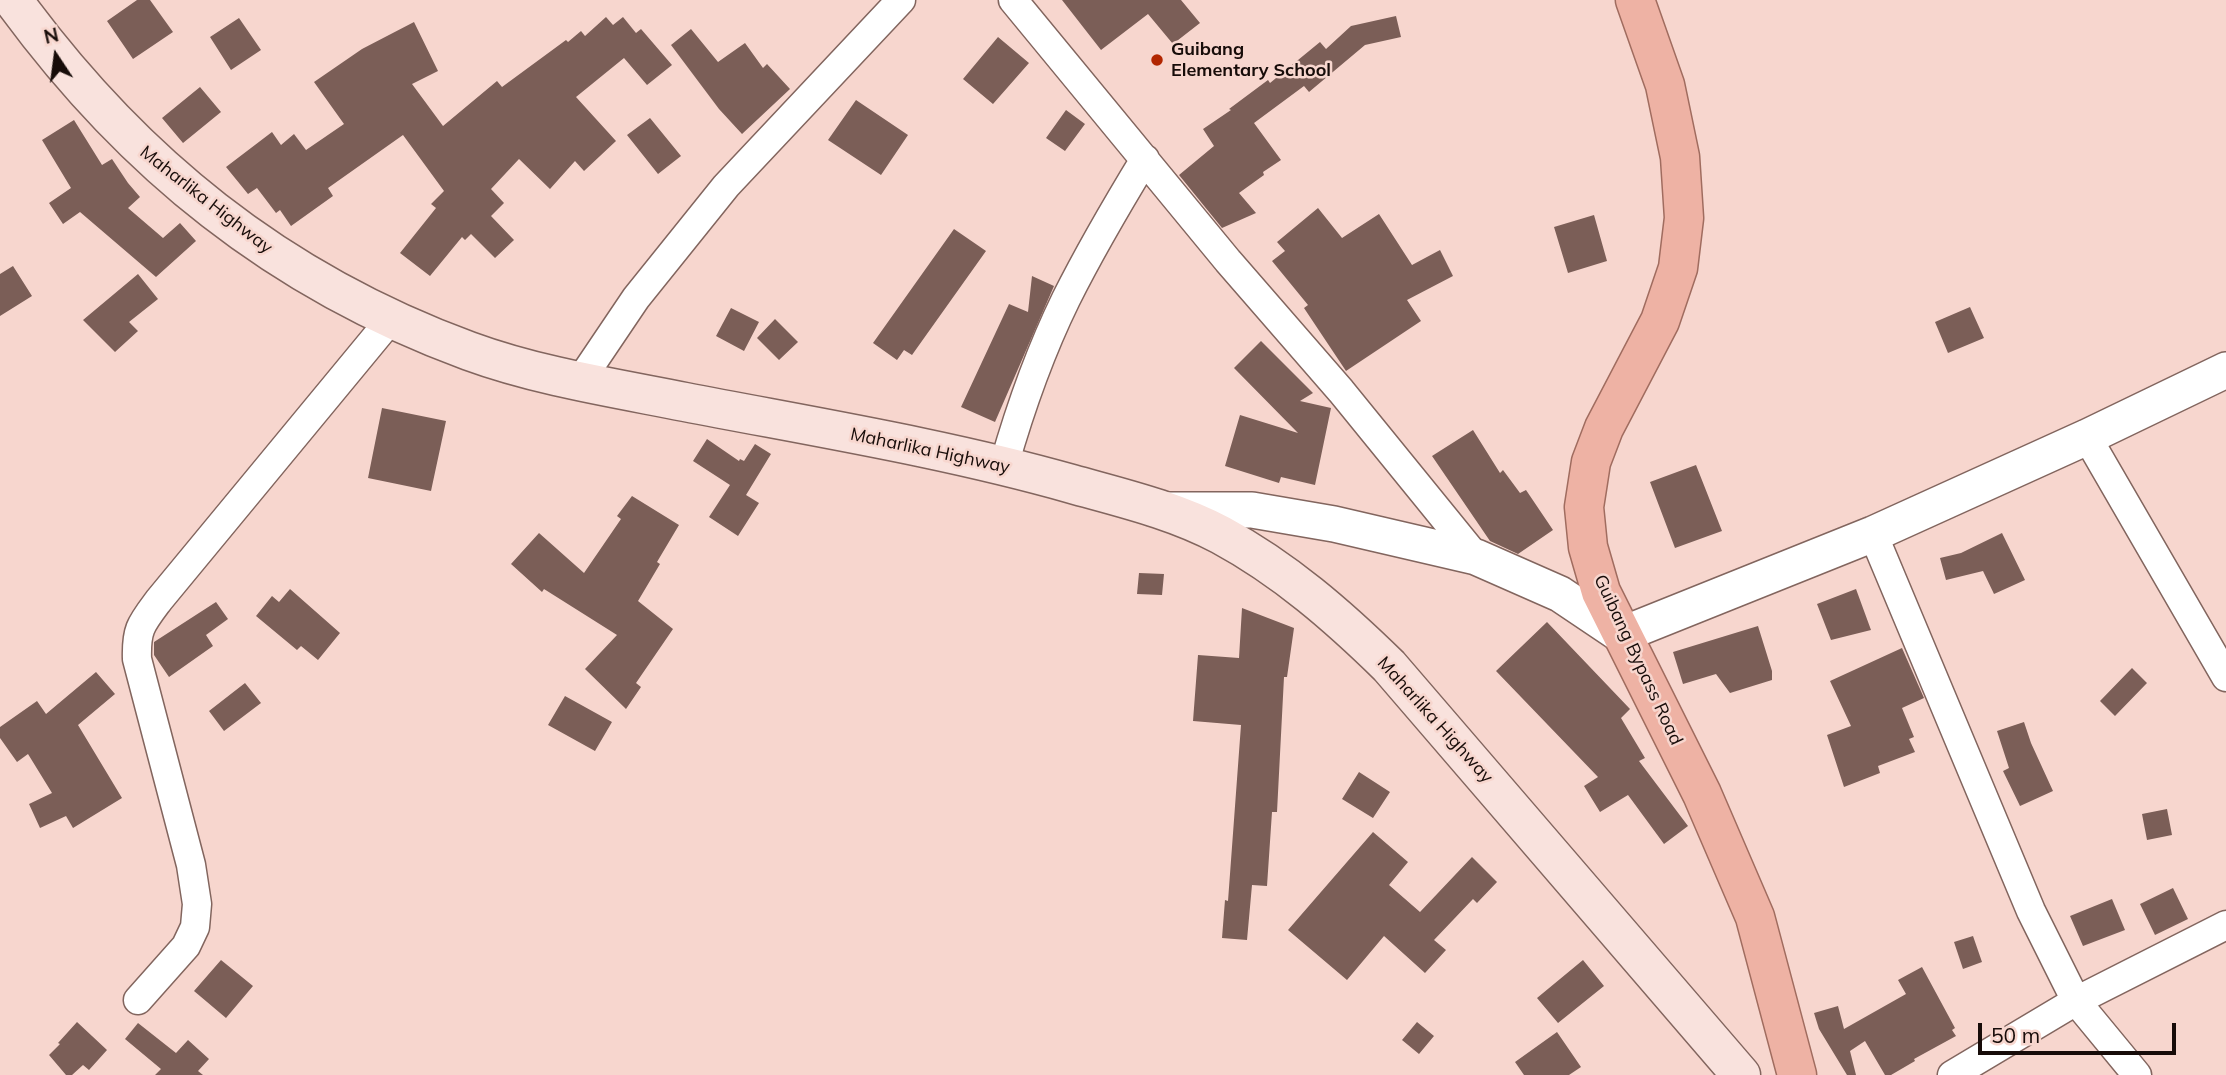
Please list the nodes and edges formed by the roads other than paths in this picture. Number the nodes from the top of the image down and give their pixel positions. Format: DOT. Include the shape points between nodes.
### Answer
graph roads {
  1 [pos="14,0"];
  2 [pos="901,0"];
  3 [pos="1013,0"];
  4 [pos="1635,0"];
  5 [pos="1144,159"];
  6 [pos="391,319"];
  7 [pos="2226,370"];
  8 [pos="580,381"];
  9 [pos="2087,437"];
  10 [pos="1004,465"];
  11 [pos="1162,510"];
  12 [pos="1873,534"];
  13 [pos="1476,557"];
  14 [pos="1621,635"];
  15 [pos="2226,677"];
  16 [pos="2226,925"];
  17 [pos="138,1000"];
  18 [pos="2076,1001"];
  19 [pos="1741,1075"];
  20 [pos="1797,1075"];
  21 [pos="1952,1075"];
  22 [pos="2137,1075"];
  1 -- 6 [label="main road, Maharlika Highway" via="100,107 188,190 287,263"];
  2 -- 8 [label="street" via="726,186 636,298"];
  3 -- 5 [label="street"];
  4 -- 14 [label="highway, Guibang Bypass Road" via="1665,85 1680,157 1684,218 1678,268 1660,321 1604,428 1589,473 1584,507 1588,547 1601,592"];
  5 -- 10 [label="street" via="1065,301 1021,407"];
  5 -- 13 [label="street"];
  6 -- 8 [label="main road, Maharlika Highway" via="472,352"];
  6 -- 17 [label="street" via="159,600 136,636 137,659 197,904 195,927 186,946"];
  7 -- 9 [label="street"];
  8 -- 10 [label="main road, Maharlika Highway"];
  9 -- 12 [label="street"];
  9 -- 15 [label="street"];
  10 -- 11 [label="main road, Maharlika Highway"];
  11 -- 13 [label="street" via="1252,510"];
  11 -- 19 [label="main road, Maharlika Highway" via="1261,557 1350,628 1389,666"];
  12 -- 14 [label="street"];
  12 -- 18 [label="street" via="2031,912"];
  13 -- 14 [label="street" via="1560,594"];
  14 -- 20 [label="highway, Guibang Bypass Road" via="1702,794 1755,917"];
  16 -- 18 [label="street"];
  18 -- 21 [label="street"];
  18 -- 22 [label="street"];
}
